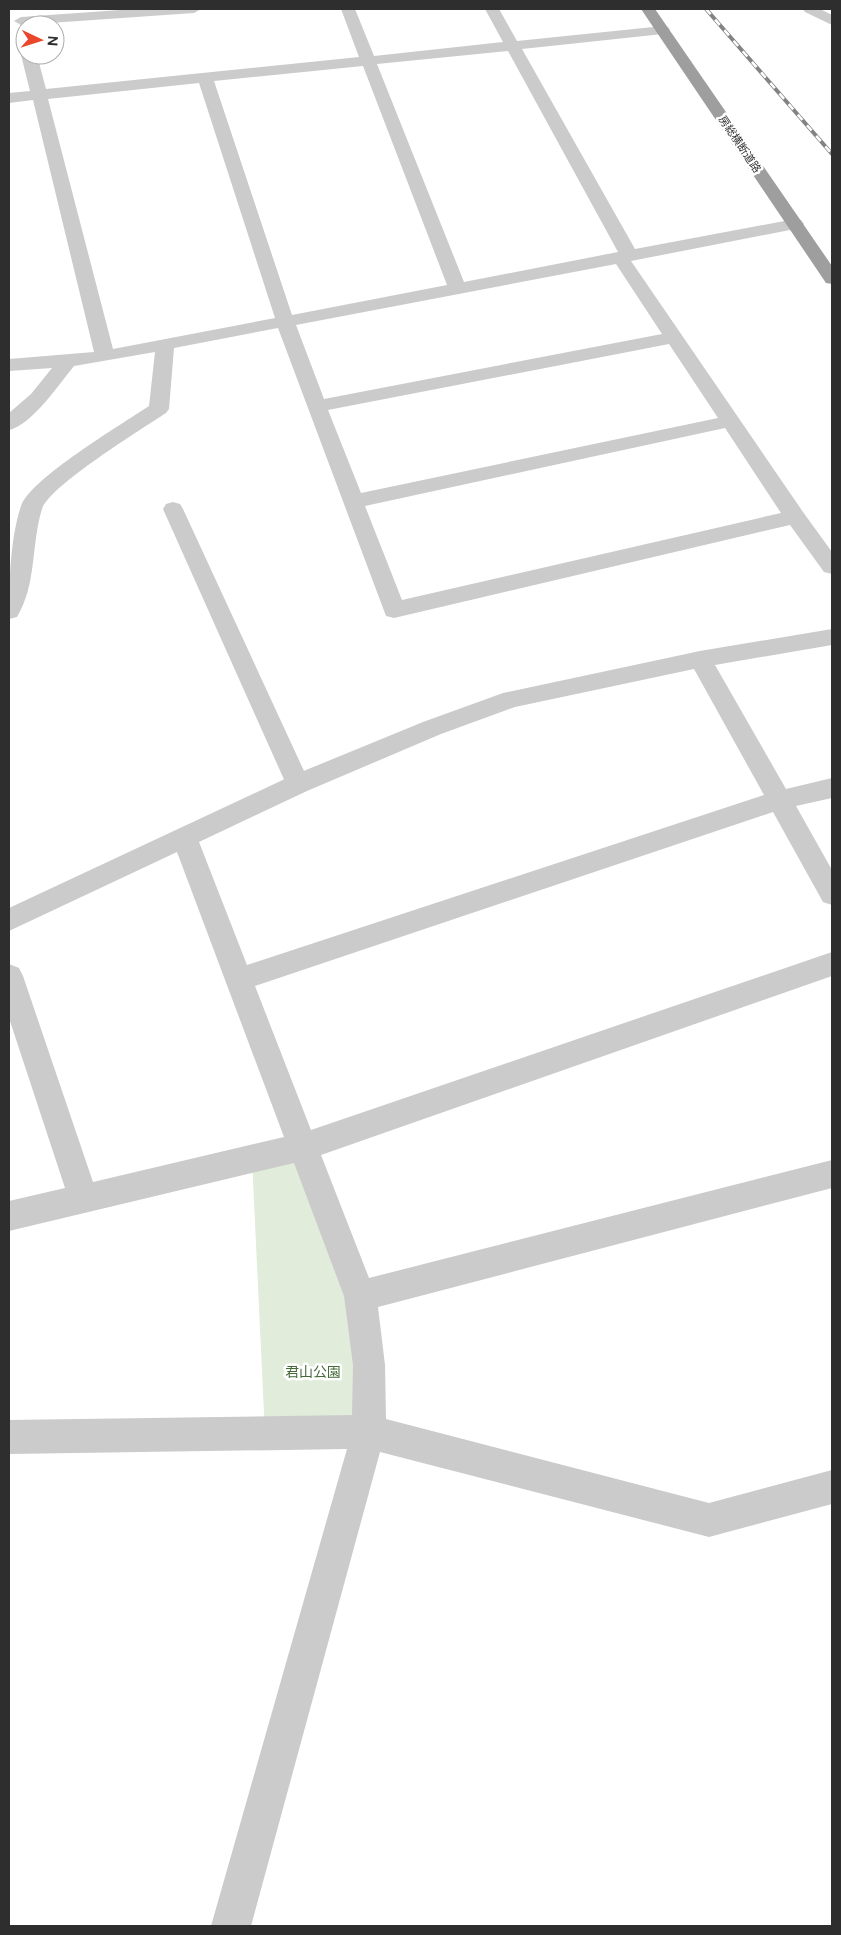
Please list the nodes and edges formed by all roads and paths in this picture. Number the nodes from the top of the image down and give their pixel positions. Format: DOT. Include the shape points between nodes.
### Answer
graph roads {
  1 [pos="194,9"];
  2 [pos="348,9"];
  3 [pos="492,9"];
  4 [pos="648,9"];
  5 [pos="810,9"];
  6 [pos="19,15"];
  7 [pos="832,21"];
  8 [pos="663,30"];
  9 [pos="512,46"];
  10 [pos="367,60"];
  11 [pos="32,65"];
  12 [pos="204,77"];
  13 [pos="39,94"];
  14 [pos="9,98"];
  15 [pos="795,224"];
  16 [pos="624,256"];
  17 [pos="832,279"];
  18 [pos="457,288"];
  19 [pos="285,321"];
  20 [pos="674,337"];
  21 [pos="165,344"];
  22 [pos="105,356"];
  23 [pos="68,361"];
  24 [pos="9,365"];
  25 [pos="317,406"];
  26 [pos="731,421"];
  27 [pos="9,424"];
  28 [pos="353,502"];
  29 [pos="173,509"];
  30 [pos="796,517"];
  31 [pos="17,542"];
  32 [pos="832,567"];
  33 [pos="9,611"];
  34 [pos="832,637"];
  35 [pos="700,659"];
  36 [pos="298,784"];
  37 [pos="832,788"];
  38 [pos="780,800"];
  39 [pos="185,839"];
  40 [pos="832,894"];
  41 [pos="9,920"];
  42 [pos="832,964"];
  43 [pos="9,976"];
  44 [pos="239,980"];
  45 [pos="303,1147"];
  46 [pos="832,1174"];
  47 [pos="83,1198"];
  48 [pos="9,1216"];
  49 [pos="360,1296"];
  50 [pos="368,1432"];
  51 [pos="9,1437"];
  52 [pos="832,1486"];
  53 [pos="231,1926"];
  1 -- 6 [label="street"];
  2 -- 10 [label="street"];
  3 -- 9 [label="street"];
  4 -- 8 [label="highway, 房総横断道路"];
  5 -- 7 [label="street"];
  8 -- 9 [label="street"];
  8 -- 15 [label="highway, 房総横断道路"];
  9 -- 10 [label="street"];
  9 -- 16 [label="street"];
  10 -- 12 [label="street"];
  10 -- 18 [label="street"];
  11 -- 13 [label="street"];
  12 -- 13 [label="street"];
  12 -- 19 [label="street"];
  13 -- 14 [label="street"];
  13 -- 22 [label="street"];
  15 -- 16 [label="street"];
  15 -- 17 [label="highway, 房総横断道路"];
  16 -- 18 [label="street"];
  16 -- 20 [label="street"];
  18 -- 19 [label="street"];
  19 -- 21 [label="street"];
  19 -- 25 [label="street"];
  20 -- 25 [label="street"];
  20 -- 26 [label="street"];
  21 -- 22 [label="street"];
  21 -- 31 [label="street" via="159,409 58,477 32,505"];
  22 -- 23 [label="street"];
  23 -- 24 [label="street"];
  23 -- 27 [label="street" via="38,398"];
  25 -- 28 [label="street"];
  26 -- 28 [label="street"];
  26 -- 30 [label="street"];
  28 -- 30 [label="street" via="394,610"];
  29 -- 36 [label="lane"];
  30 -- 32 [label="street"];
  31 -- 33 [label="street" via="16,596"];
  34 -- 35 [label="street"];
  35 -- 36 [label="street" via="510,699"];
  35 -- 38 [label="street"];
  36 -- 39 [label="street"];
  37 -- 38 [label="street"];
  38 -- 40 [label="street"];
  38 -- 44 [label="street"];
  39 -- 41 [label="street"];
  39 -- 44 [label="street"];
  42 -- 45 [label="street"];
  43 -- 47 [label="street"];
  44 -- 45 [label="street"];
  45 -- 47 [label="street"];
  45 -- 49 [label="street"];
  46 -- 49 [label="street"];
  47 -- 48 [label="street"];
  49 -- 50 [label="street" via="369,1365"];
  50 -- 51 [label="street"];
  50 -- 52 [label="street" via="709,1520"];
  50 -- 53 [label="street"];
}
